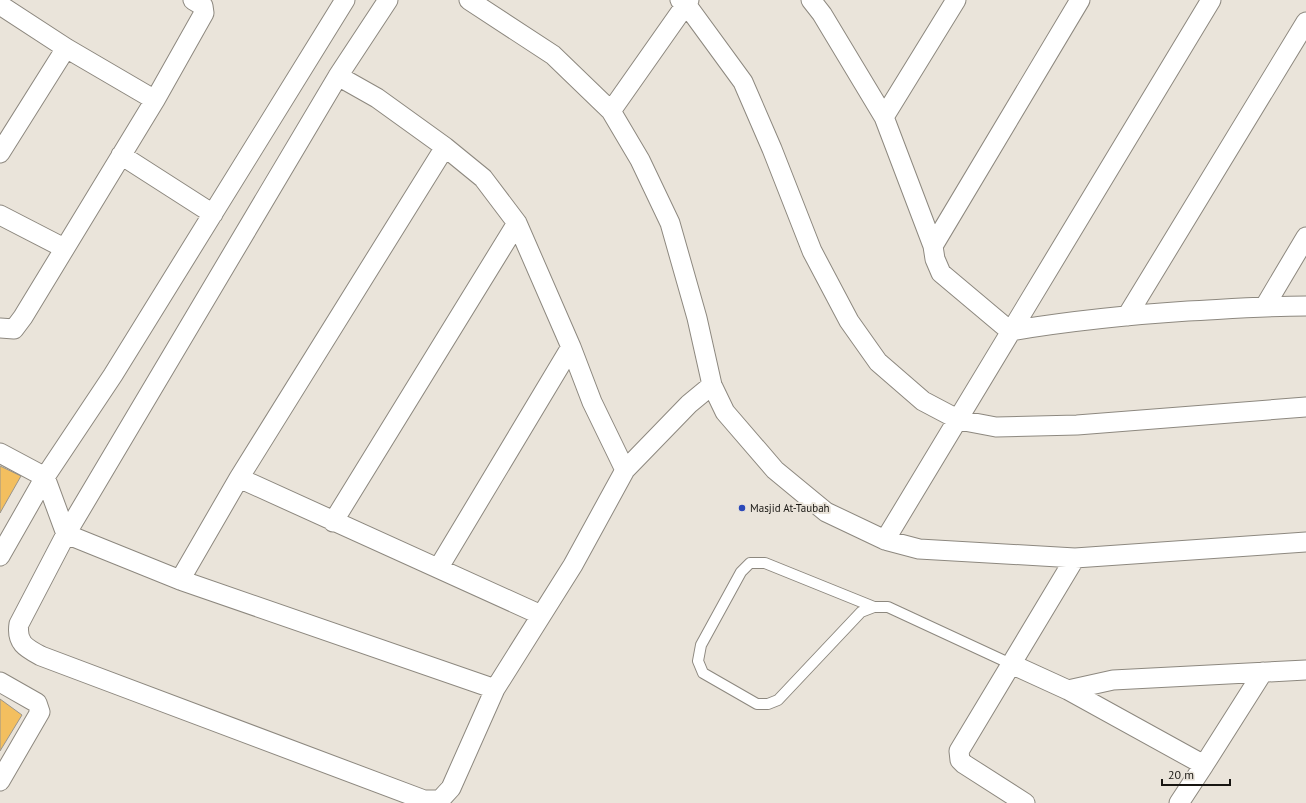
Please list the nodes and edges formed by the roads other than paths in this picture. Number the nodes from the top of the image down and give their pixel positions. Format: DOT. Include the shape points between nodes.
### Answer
graph roads {
  1 [pos="193,0"];
  2 [pos="345,0"];
  3 [pos="388,0"];
  4 [pos="469,0"];
  5 [pos="956,0"];
  6 [pos="1080,0"];
  7 [pos="1211,0"];
  8 [pos="685,1"];
  9 [pos="821,5"];
  10 [pos="3,12"];
  11 [pos="1306,22"];
  12 [pos="66,48"];
  13 [pos="338,76"];
  14 [pos="155,100"];
  15 [pos="611,111"];
  16 [pos="884,117"];
  17 [pos="445,147"];
  18 [pos="0,153"];
  19 [pos="121,156"];
  20 [pos="213,214"];
  21 [pos="0,215"];
  22 [pos="517,223"];
  23 [pos="1306,237"];
  24 [pos="934,246"];
  25 [pos="64,248"];
  26 [pos="1266,306"];
  27 [pos="1306,306"];
  28 [pos="1127,316"];
  29 [pos="0,328"];
  30 [pos="1010,331"];
  31 [pos="571,347"];
  32 [pos="712,385"];
  33 [pos="1306,407"];
  34 [pos="959,420"];
  35 [pos="0,453"];
  36 [pos="625,470"];
  37 [pos="45,477"];
  38 [pos="239,478"];
  39 [pos="333,522"];
  40 [pos="66,534"];
  41 [pos="885,540"];
  42 [pos="1306,542"];
  43 [pos="0,556"];
  44 [pos="1075,558"];
  45 [pos="439,568"];
  46 [pos="180,580"];
  47 [pos="874,607"];
  48 [pos="541,615"];
  49 [pos="1011,664"];
  50 [pos="1306,670"];
  51 [pos="1263,672"];
  52 [pos="0,682"];
  53 [pos="495,689"];
  54 [pos="1068,690"];
  55 [pos="1204,765"];
  56 [pos="0,781"];
  57 [pos="1004,798"];
  58 [pos="1025,803"];
  59 [pos="1179,803"];
  1 -- 14 [label="street" via="203,6 204,13"];
  2 -- 20 [label="street"];
  3 -- 13 [label="street"];
  4 -- 15 [label="street" via="553,56"];
  5 -- 16 [label="street"];
  6 -- 24 [label="street"];
  7 -- 30 [label="street"];
  8 -- 15 [label="street"];
  8 -- 34 [label="street" via="743,82 812,251 849,321 878,362 923,401"];
  9 -- 16 [label="street"];
  10 -- 12 [label="street"];
  11 -- 28 [label="street"];
  12 -- 14 [label="street"];
  12 -- 18 [label="street"];
  13 -- 17 [label="street" via="376,98"];
  13 -- 40 [label="street"];
  14 -- 19 [label="street"];
  15 -- 32 [label="street" via="640,160 670,223 697,318"];
  16 -- 24 [label="street"];
  17 -- 22 [label="street" via="483,178"];
  17 -- 38 [label="street"];
  19 -- 20 [label="street"];
  19 -- 25 [label="street"];
  20 -- 37 [label="street" via="113,375"];
  21 -- 25 [label="street"];
  22 -- 31 [label="street"];
  22 -- 39 [label="street"];
  23 -- 26 [label="street"];
  24 -- 30 [label="street" via="935,259 941,273"];
  25 -- 29 [label="street" via="14,329"];
  26 -- 27 [label="street"];
  26 -- 28 [label="street"];
  28 -- 30 [label="street"];
  30 -- 34 [label="street"];
  31 -- 36 [label="street" via="592,402"];
  31 -- 45 [label="street"];
  32 -- 36 [label="street" via="689,404"];
  32 -- 41 [label="street" via="725,412 775,470 826,512"];
  33 -- 34 [label="street" via="1077,425 996,427"];
  34 -- 41 [label="street"];
  35 -- 37 [label="street"];
  36 -- 48 [label="street" via="573,565"];
  37 -- 40 [label="street"];
  37 -- 43 [label="street"];
  38 -- 39 [label="street"];
  38 -- 46 [label="street"];
  39 -- 45 [label="street"];
  40 -- 46 [label="street"];
  40 -- 53 [label="street" via="19,624 17,633 27,648 41,656 424,800 440,800 451,788"];
  41 -- 44 [label="street" via="919,549"];
  42 -- 44 [label="street"];
  44 -- 49 [label="street"];
  45 -- 48 [label="street"];
  46 -- 53 [label="street"];
  47 -- 47 [label="lane" via="765,562 750,563 741,572 701,645 698,660 703,673 757,704 768,704 778,700 861,612"];
  47 -- 49 [label="lane" via="888,607"];
  48 -- 53 [label="street"];
  49 -- 54 [label="street"];
  49 -- 57 [label="street" via="959,751 960,760"];
  50 -- 51 [label="street"];
  51 -- 54 [label="street" via="1113,680"];
  51 -- 55 [label="street"];
  52 -- 56 [label="street" via="37,703 40,712"];
  54 -- 55 [label="street"];
  55 -- 59 [label="street"];
  57 -- 58 [label="street"];
}
